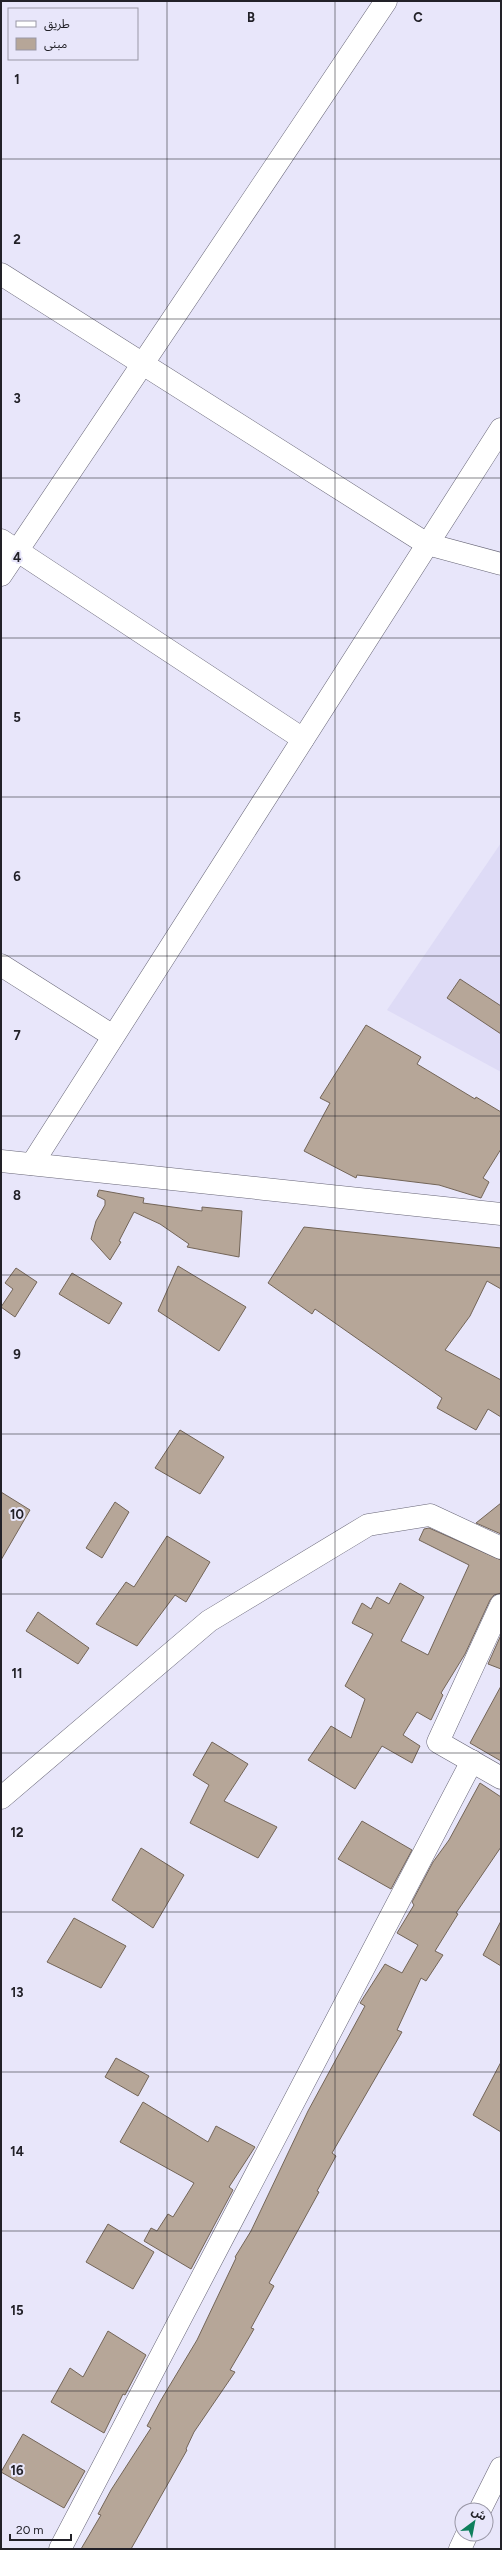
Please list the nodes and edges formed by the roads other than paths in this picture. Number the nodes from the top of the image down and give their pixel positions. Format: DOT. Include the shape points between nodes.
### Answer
graph roads {
  1 [pos="386,1"];
  2 [pos="1,274"];
  3 [pos="142,364"];
  4 [pos="501,429"];
  5 [pos="427,544"];
  6 [pos="9,546"];
  7 [pos="501,564"];
  8 [pos="1,575"];
  9 [pos="303,739"];
  10 [pos="1,966"];
  11 [pos="113,1036"];
  12 [pos="1,1160"];
  13 [pos="32,1164"];
  14 [pos="499,1209"];
  15 [pos="501,1548"];
  16 [pos="501,1605"];
  17 [pos="472,1761"];
  18 [pos="501,1778"];
  19 [pos="1,1798"];
  20 [pos="501,2468"];
  21 [pos="484,2502"];
  22 [pos="60,2549"];
  1 -- 3 [label="street"];
  2 -- 3 [label="street"];
  3 -- 5 [label="street"];
  3 -- 6 [label="street"];
  4 -- 5 [label="street"];
  5 -- 7 [label="street"];
  5 -- 9 [label="street"];
  6 -- 8 [label="street"];
  6 -- 9 [label="street"];
  9 -- 11 [label="street"];
  10 -- 11 [label="street"];
  11 -- 13 [label="street"];
  12 -- 13 [label="street"];
  13 -- 14 [label="street"];
  15 -- 19 [label="street" via="430,1514 368,1525 209,1621"];
  16 -- 17 [label="street" via="438,1742"];
  17 -- 18 [label="street"];
  17 -- 22 [label="street"];
  20 -- 21 [label="street"];
}
